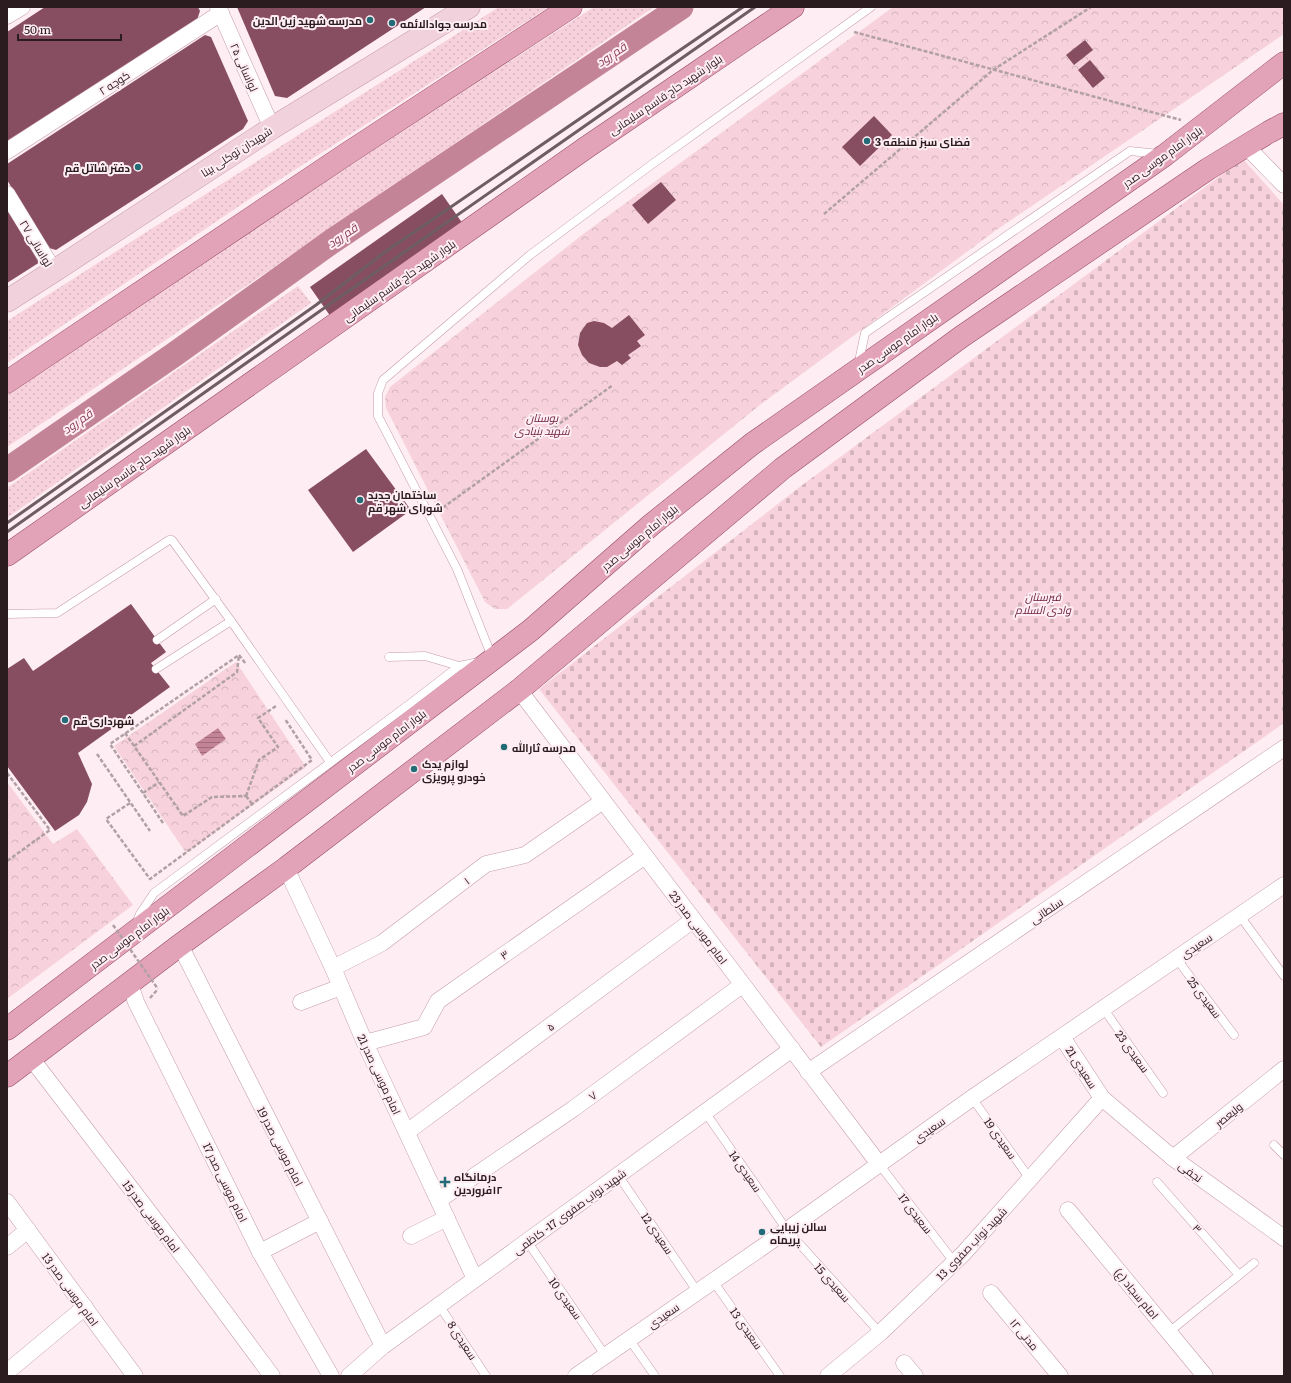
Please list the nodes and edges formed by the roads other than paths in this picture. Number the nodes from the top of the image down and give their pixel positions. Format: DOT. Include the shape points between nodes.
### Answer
graph roads {
  1 [pos="22,7"];
  2 [pos="469,7"];
  3 [pos="571,7"];
  4 [pos="793,7"];
  5 [pos="871,7"];
  6 [pos="220,10"];
  7 [pos="7,16"];
  8 [pos="1283,64"];
  9 [pos="1284,124"];
  10 [pos="272,128"];
  11 [pos="1246,146"];
  12 [pos="7,151"];
  13 [pos="1284,185"];
  14 [pos="7,194"];
  15 [pos="54,271"];
  16 [pos="7,301"];
  17 [pos="7,382"];
  18 [pos="7,555"];
  19 [pos="216,599"];
  20 [pos="7,614"];
  21 [pos="232,621"];
  22 [pos="157,640"];
  23 [pos="390,657"];
  24 [pos="493,659"];
  25 [pos="459,666"];
  26 [pos="156,670"];
  27 [pos="519,690"];
  28 [pos="1284,748"];
  29 [pos="330,762"];
  30 [pos="603,801"];
  31 [pos="645,856"];
  32 [pos="286,868"];
  33 [pos="1284,885"];
  34 [pos="1240,916"];
  35 [pos="693,920"];
  36 [pos="132,935"];
  37 [pos="180,946"];
  38 [pos="1176,958"];
  39 [pos="333,968"];
  40 [pos="1284,976"];
  41 [pos="130,984"];
  42 [pos="742,985"];
  43 [pos="341,987"];
  44 [pos="301,1002"];
  45 [pos="1103,1008"];
  46 [pos="12,1021"];
  47 [pos="1234,1035"];
  48 [pos="1062,1037"];
  49 [pos="365,1043"];
  50 [pos="792,1050"];
  51 [pos="31,1058"];
  52 [pos="1284,1069"];
  53 [pos="808,1072"];
  54 [pos="7,1076"];
  55 [pos="1163,1093"];
  56 [pos="972,1098"];
  57 [pos="1102,1098"];
  58 [pos="705,1112"];
  59 [pos="407,1132"];
  60 [pos="1274,1145"];
  61 [pos="1284,1155"];
  62 [pos="1173,1158"];
  63 [pos="879,1164"];
  64 [pos="618,1175"];
  65 [pos="1030,1179"];
  66 [pos="1157,1182"];
  67 [pos="439,1200"];
  68 [pos="7,1202"];
  69 [pos="1068,1210"];
  70 [pos="447,1218"];
  71 [pos="320,1221"];
  72 [pos="28,1230"];
  73 [pos="787,1230"];
  74 [pos="411,1236"];
  75 [pos="1284,1238"];
  76 [pos="527,1241"];
  77 [pos="7,1247"];
  78 [pos="260,1252"];
  79 [pos="954,1262"];
  80 [pos="1254,1263"];
  81 [pos="1239,1275"];
  82 [pos="475,1279"];
  83 [pos="713,1281"];
  84 [pos="697,1291"];
  85 [pos="991,1293"];
  86 [pos="439,1305"];
  87 [pos="85,1307"];
  88 [pos="1169,1332"];
  89 [pos="880,1333"];
  90 [pos="629,1339"];
  91 [pos="383,1346"];
  92 [pos="605,1355"];
  93 [pos="904,1363"];
  94 [pos="7,1372"];
  95 [pos="135,1376"];
  96 [pos="272,1376"];
  97 [pos="331,1376"];
  98 [pos="349,1376"];
  99 [pos="486,1376"];
  100 [pos="576,1376"];
  101 [pos="655,1376"];
  102 [pos="780,1376"];
  103 [pos="828,1376"];
  104 [pos="915,1376"];
  105 [pos="1060,1376"];
  106 [pos="1205,1376"];
  1 -- 7 [label="street"];
  2 -- 10 [label="main road, شهیدان توکلی بینا"];
  3 -- 17 [label="main road" via="352,150"];
  4 -- 18 [label="main road, بلوار شهید حاج قاسم سلیمانی" via="587,147"];
  5 -- 24 [label="lane" via="651,165 530,256 383,380 378,393 378,416 457,569"];
  6 -- 10 [label="street, لواسانی ۲۵"];
  6 -- 12 [label="street, کوچه ۲"];
  8 -- 24 [label="main road, بلوار امام موسی صدر" via="1165,155 746,449 651,525 531,630"];
  9 -- 11 [label="main road"];
  10 -- 15 [label="main road, شهیدان توکلی بینا"];
  11 -- 13 [label="street"];
  11 -- 27 [label="main road" via="1208,169 961,337 783,468"];
  14 -- 15 [label="street, لواسانی ۲۷"];
  15 -- 16 [label="main road, شهیدان توکلی بینا"];
  19 -- 20 [label="lane" via="172,540 169,540 57,613"];
  19 -- 21 [label="lane"];
  19 -- 22 [label="lane"];
  21 -- 26 [label="lane"];
  21 -- 29 [label="lane"];
  23 -- 25 [label="lane" via="425,656"];
  24 -- 25 [label="lane"];
  24 -- 36 [label="main road, بلوار امام موسی صدر"];
  25 -- 29 [label="lane"];
  27 -- 30 [label="street, امام موسی صدر 23"];
  27 -- 32 [label="main road"];
  28 -- 53 [label="street, سلطانی"];
  29 -- 36 [label="lane" via="154,893 140,914"];
  30 -- 31 [label="street, امام موسی صدر 23"];
  30 -- 39 [label="street, ۱" via="524,855 486,864 382,942"];
  31 -- 35 [label="street, امام موسی صدر 23"];
  31 -- 49 [label="street, ۳" via="438,1001 424,1027"];
  32 -- 37 [label="main road"];
  32 -- 39 [label="street, امام موسی صدر 21"];
  33 -- 34 [label="street, سعیدی"];
  34 -- 38 [label="street, سعیدی"];
  34 -- 40 [label="lane"];
  35 -- 42 [label="street, امام موسی صدر 23"];
  35 -- 59 [label="street, ۵"];
  36 -- 46 [label="main road, بلوار امام موسی صدر"];
  37 -- 41 [label="main road"];
  37 -- 71 [label="street, امام موسی صدر 19"];
  38 -- 45 [label="street, سعیدی"];
  38 -- 47 [label="lane, سعیدی 25"];
  39 -- 43 [label="street, امام موسی صدر 21"];
  41 -- 51 [label="main road"];
  41 -- 78 [label="street, امام موسی صدر 17" via="136,1002"];
  42 -- 50 [label="street, امام موسی صدر 23"];
  42 -- 67 [label="street, ۷" via="573,1109"];
  43 -- 44 [label="street"];
  43 -- 49 [label="street, امام موسی صدر 21"];
  45 -- 48 [label="street, سعیدی"];
  45 -- 55 [label="lane, سعیدی 23"];
  48 -- 56 [label="street, سعیدی"];
  48 -- 57 [label="street, سعیدی 21"];
  49 -- 59 [label="street, امام موسی صدر 21"];
  50 -- 53 [label="street, امام موسی صدر 23"];
  50 -- 58 [label="street, شهید نواب صفوی 17- کاظمی"];
  51 -- 54 [label="main road"];
  51 -- 96 [label="street, امام موسی صدر 15"];
  52 -- 62 [label="street, ولیعصر"];
  53 -- 63 [label="street, امام موسی صدر 23"];
  56 -- 63 [label="street, سعیدی"];
  56 -- 65 [label="lane, سعیدی 19"];
  57 -- 62 [label="street, نجفی"];
  57 -- 65 [label="street, شهید نواب صفوی 13"];
  58 -- 64 [label="street, شهید نواب صفوی 17- کاظمی"];
  58 -- 73 [label="lane, سعیدی 14"];
  59 -- 67 [label="street, امام موسی صدر 21"];
  60 -- 61 [label="lane"];
  62 -- 75 [label="street, نجفی"];
  63 -- 73 [label="street, سعیدی"];
  63 -- 79 [label="lane, سعیدی 17"];
  64 -- 76 [label="street, شهید نواب صفوی 17- کاظمی"];
  64 -- 84 [label="lane, سعیدی 12"];
  65 -- 79 [label="street, شهید نواب صفوی 13"];
  66 -- 81 [label="lane, ۳"];
  67 -- 70 [label="street, امام موسی صدر 21"];
  68 -- 72 [label="street, امام موسی صدر 13"];
  69 -- 88 [label="street, امام سجاد (ع)"];
  70 -- 74 [label="street"];
  70 -- 82 [label="street, امام موسی صدر 21"];
  71 -- 78 [label="street"];
  71 -- 91 [label="street, امام موسی صدر 19"];
  72 -- 77 [label="street"];
  72 -- 87 [label="street, امام موسی صدر 13"];
  73 -- 83 [label="street, سعیدی"];
  73 -- 89 [label="lane, سعیدی 15"];
  76 -- 82 [label="street, شهید نواب صفوی 17- کاظمی"];
  76 -- 92 [label="lane, سعیدی 10"];
  78 -- 97 [label="street, امام موسی صدر 17"];
  79 -- 89 [label="street, شهید نواب صفوی 13"];
  80 -- 81 [label="lane"];
  81 -- 88 [label="lane"];
  82 -- 86 [label="street, شهید نواب صفوی 17- کاظمی"];
  83 -- 84 [label="street, سعیدی"];
  83 -- 102 [label="lane, سعیدی 13"];
  84 -- 90 [label="street, سعیدی"];
  85 -- 105 [label="street, مدنی ۱۲"];
  86 -- 91 [label="street, شهید نواب صفوی 17- کاظمی"];
  86 -- 99 [label="lane, سعیدی 8"];
  87 -- 94 [label="street"];
  87 -- 95 [label="street, امام موسی صدر 13"];
  88 -- 106 [label="street, امام سجاد (ع)"];
  89 -- 103 [label="street, شهید نواب صفوی 13"];
  90 -- 92 [label="street, سعیدی"];
  90 -- 101 [label="lane"];
  91 -- 98 [label="street, شهید نواب صفوی 17- کاظمی"];
  92 -- 100 [label="street, سعیدی"];
  93 -- 104 [label="street"];
}
